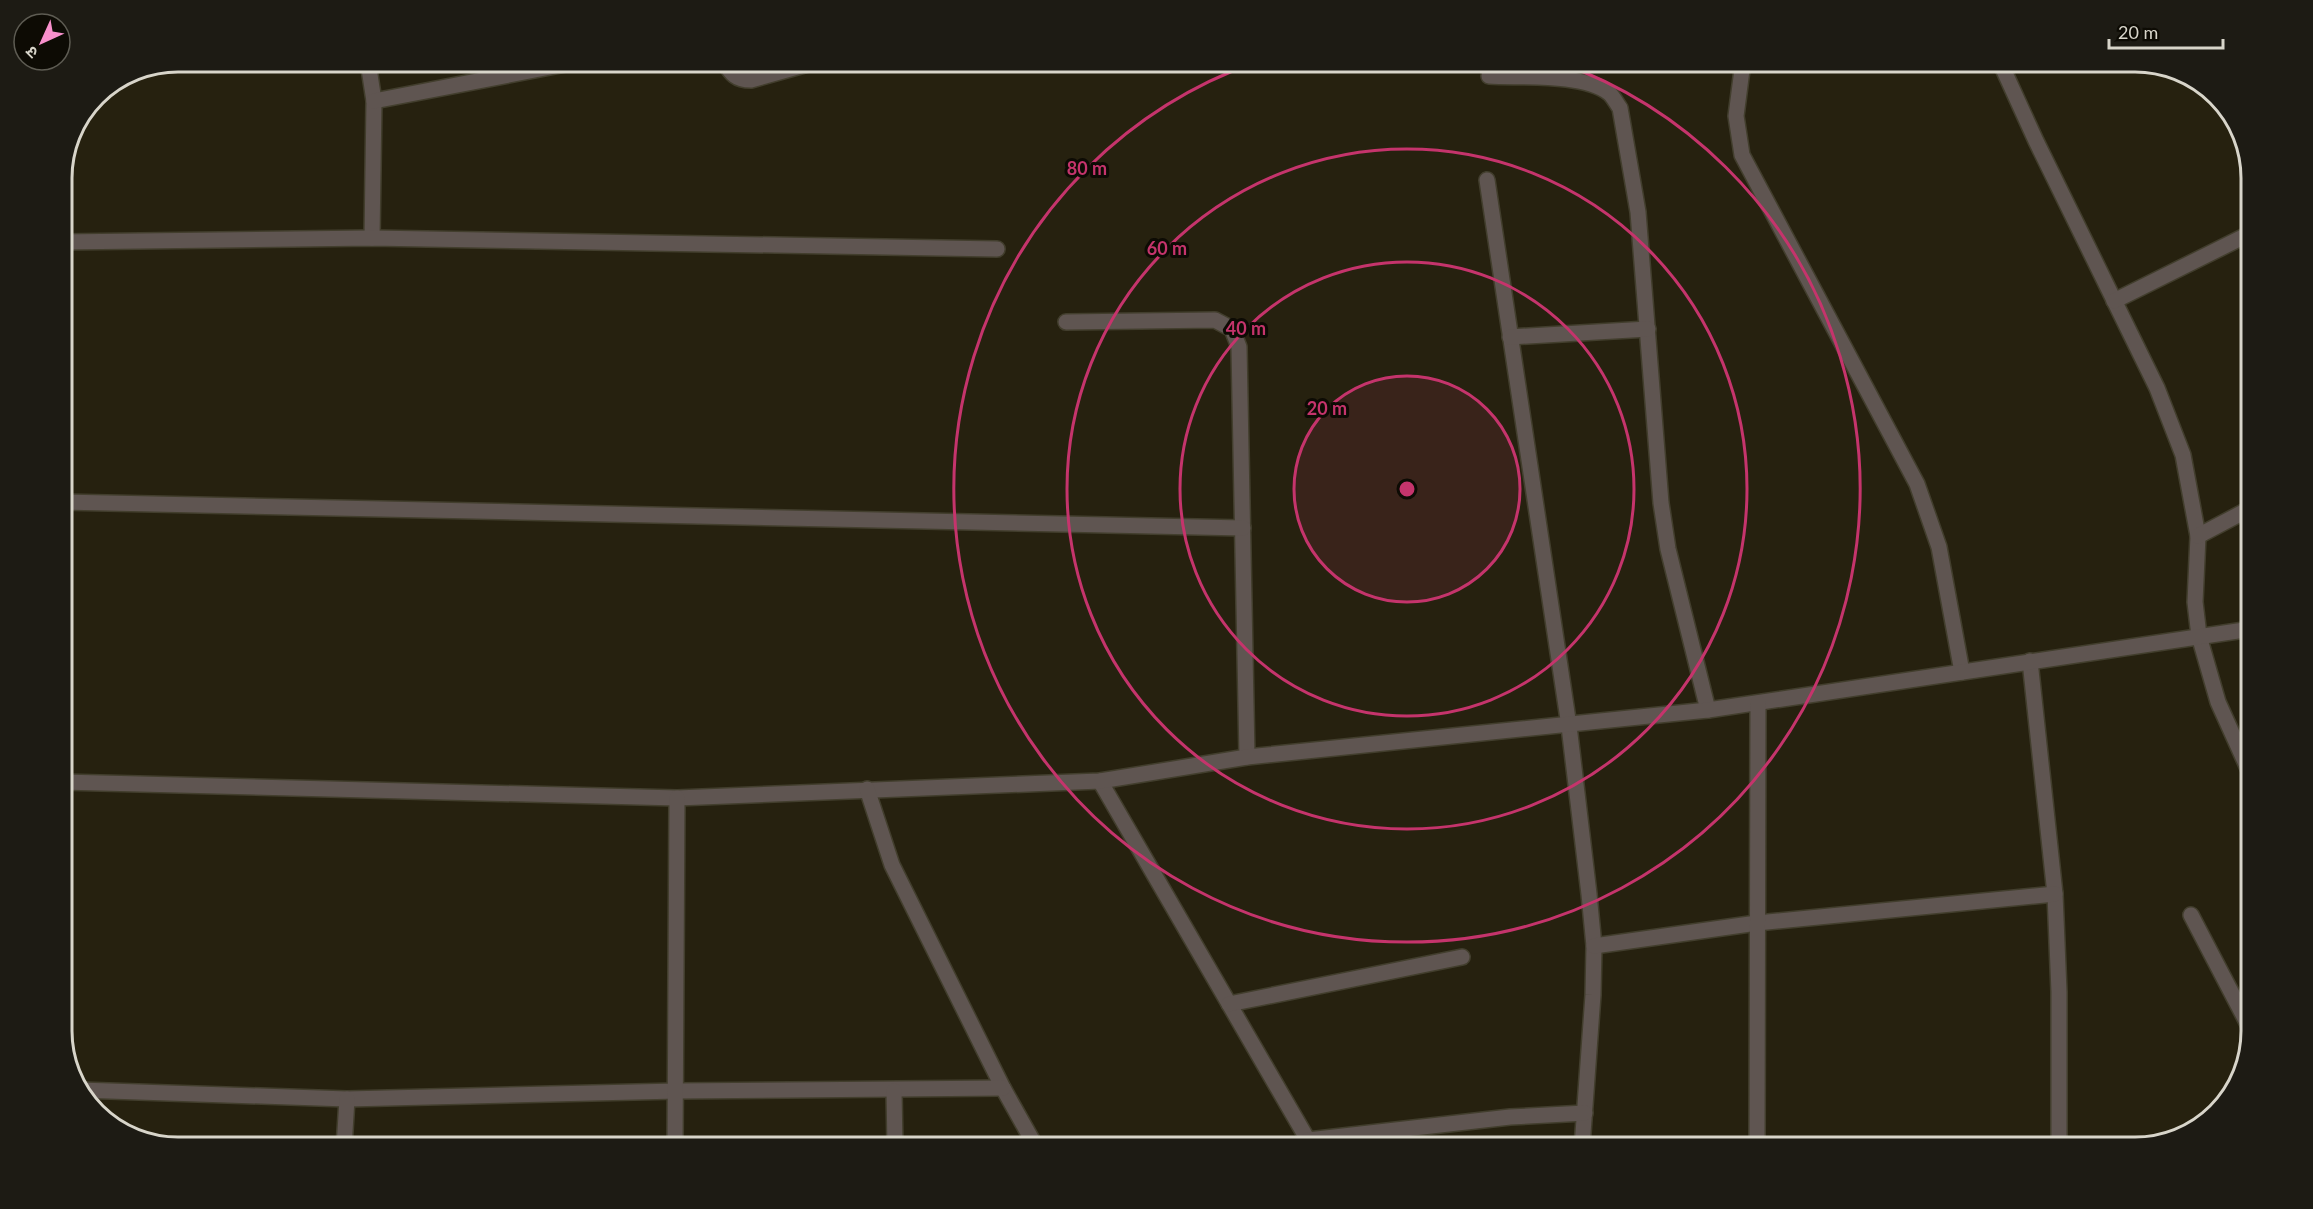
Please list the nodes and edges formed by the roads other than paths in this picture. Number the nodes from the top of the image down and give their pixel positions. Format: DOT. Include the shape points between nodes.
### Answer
graph roads {
  1 [pos="370,72"];
  2 [pos="524,72"];
  3 [pos="730,72"];
  4 [pos="779,72"];
  5 [pos="1742,72"];
  6 [pos="2005,72"];
  7 [pos="1489,76"];
  8 [pos="374,101"];
  9 [pos="1487,180"];
  10 [pos="372,238"];
  11 [pos="2241,238"];
  12 [pos="72,242"];
  13 [pos="997,249"];
  14 [pos="2114,301"];
  15 [pos="1065,322"];
  16 [pos="1648,329"];
  17 [pos="1510,337"];
  18 [pos="72,502"];
  19 [pos="2241,513"];
  20 [pos="1243,528"];
  21 [pos="2198,536"];
  22 [pos="2241,630"];
  23 [pos="2199,636"];
  24 [pos="2030,661"];
  25 [pos="1962,672"];
  26 [pos="1758,703"];
  27 [pos="1708,710"];
  28 [pos="1569,726"];
  29 [pos="2241,751"];
  30 [pos="1247,758"];
  31 [pos="1100,781"];
  32 [pos="72,782"];
  33 [pos="867,789"];
  34 [pos="677,798"];
  35 [pos="2055,894"];
  36 [pos="2191,915"];
  37 [pos="1757,923"];
  38 [pos="1594,946"];
  39 [pos="1462,957"];
  40 [pos="1229,1004"];
  41 [pos="2241,1009"];
  42 [pos="1003,1088"];
  43 [pos="90,1090"];
  44 [pos="677,1091"];
  45 [pos="894,1091"];
  46 [pos="346,1099"];
  47 [pos="1585,1113"];
  48 [pos="344,1137"];
  49 [pos="675,1137"];
  50 [pos="895,1137"];
  51 [pos="1030,1137"];
  52 [pos="1306,1137"];
  53 [pos="1362,1137"];
  54 [pos="1583,1137"];
  55 [pos="1757,1137"];
  56 [pos="2059,1137"];
  1 -- 8 [label="street"];
  2 -- 8 [label="street"];
  3 -- 4 [label="street" via="741,80 751,80"];
  5 -- 25 [label="street" via="1736,116 1742,155 1917,484 1939,547"];
  6 -- 14 [label="street"];
  7 -- 16 [label="street" via="1596,85 1611,94 1620,108 1638,212"];
  8 -- 10 [label="street"];
  9 -- 17 [label="street"];
  10 -- 12 [label="street"];
  10 -- 13 [label="street"];
  11 -- 14 [label="street"];
  14 -- 21 [label="street" via="2157,388 2183,455"];
  15 -- 20 [label="street" via="1215,320 1232,329 1239,347"];
  16 -- 17 [label="street"];
  16 -- 27 [label="street" via="1668,549"];
  17 -- 28 [label="street"];
  18 -- 20 [label="street"];
  19 -- 21 [label="street"];
  20 -- 30 [label="street"];
  21 -- 23 [label="street" via="2194,602"];
  22 -- 23 [label="street"];
  23 -- 24 [label="street"];
  23 -- 29 [label="street" via="2218,702"];
  24 -- 25 [label="street"];
  24 -- 35 [label="street"];
  25 -- 26 [label="street"];
  26 -- 27 [label="street"];
  26 -- 37 [label="street"];
  27 -- 28 [label="street"];
  28 -- 30 [label="street"];
  28 -- 38 [label="street"];
  30 -- 31 [label="street"];
  31 -- 33 [label="street"];
  31 -- 40 [label="street"];
  32 -- 34 [label="street"];
  33 -- 34 [label="street"];
  33 -- 42 [label="street" via="892,865"];
  34 -- 44 [label="street"];
  35 -- 37 [label="street"];
  35 -- 56 [label="street"];
  36 -- 41 [label="street"];
  37 -- 38 [label="street"];
  37 -- 55 [label="street"];
  38 -- 47 [label="street"];
  39 -- 40 [label="street"];
  40 -- 52 [label="street"];
  42 -- 45 [label="street"];
  42 -- 51 [label="street"];
  43 -- 46 [label="street"];
  44 -- 45 [label="street"];
  44 -- 46 [label="street"];
  44 -- 49 [label="street"];
  45 -- 50 [label="street"];
  46 -- 48 [label="street"];
  47 -- 53 [label="street" via="1510,1117"];
  47 -- 54 [label="street"];
}
